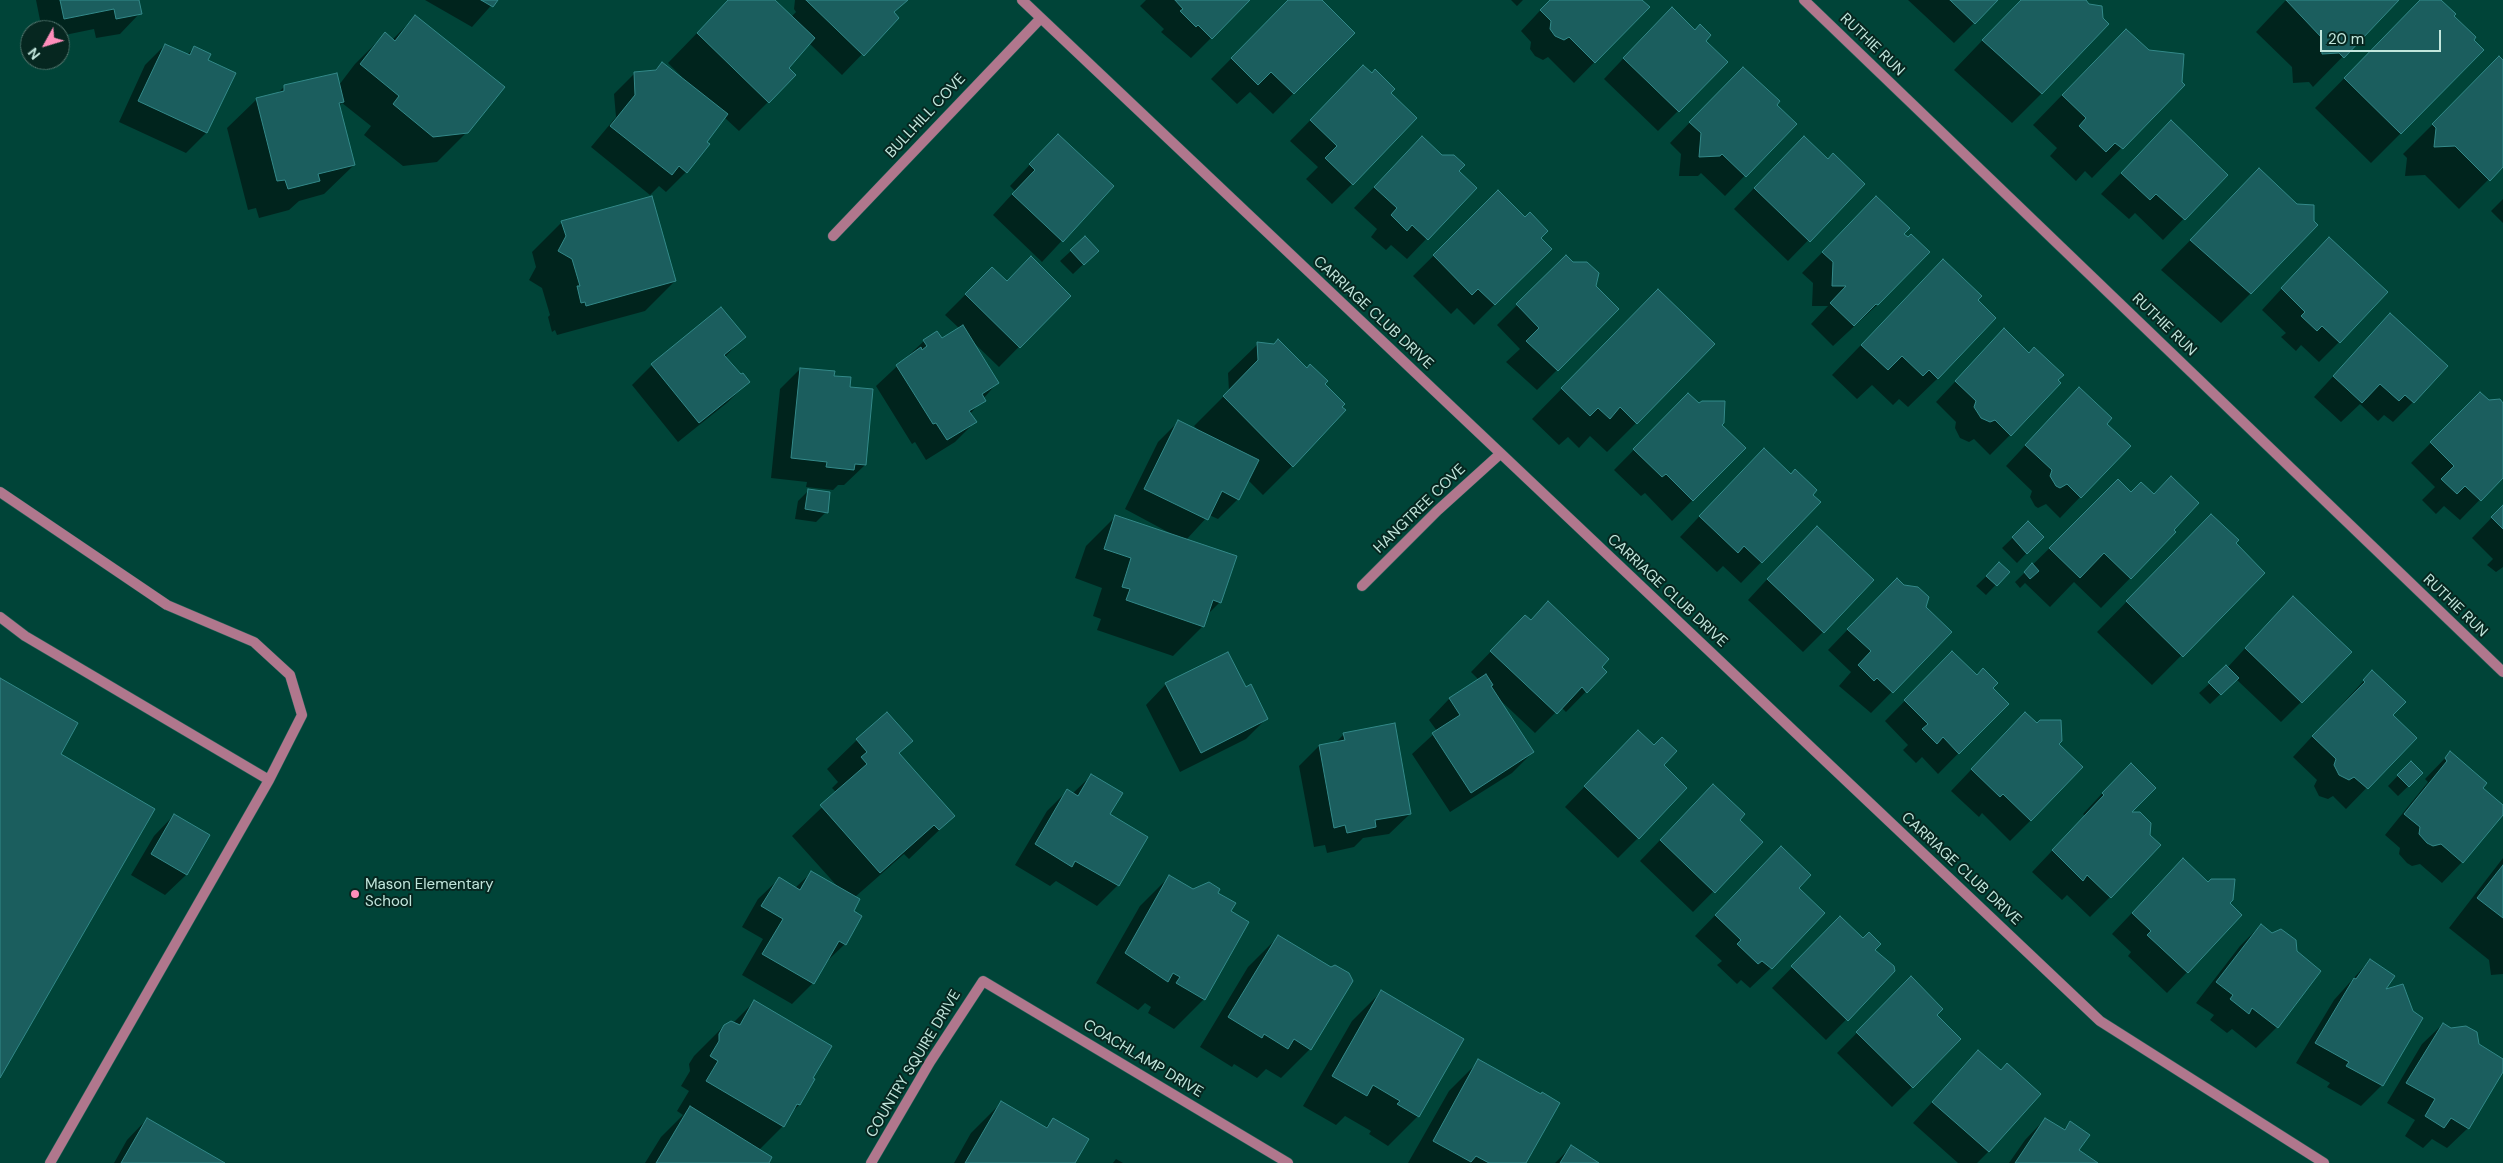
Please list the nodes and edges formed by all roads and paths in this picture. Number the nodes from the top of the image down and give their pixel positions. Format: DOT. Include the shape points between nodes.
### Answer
graph roads {
  1 [pos="1022,0"];
  2 [pos="1804,0"];
  3 [pos="1041,18"];
  4 [pos="833,236"];
  5 [pos="1500,454"];
  6 [pos="0,492"];
  7 [pos="1362,586"];
  8 [pos="0,618"];
  9 [pos="2503,672"];
  10 [pos="269,780"];
  11 [pos="982,981"];
  12 [pos="50,1163"];
  13 [pos="871,1163"];
  14 [pos="1288,1163"];
  15 [pos="2324,1163"];
  1 -- 3 [label="street, CARRIAGE CLUB DRIVE"];
  2 -- 9 [label="street, RUTHIE RUN"];
  3 -- 4 [label="street, BULLHILL COVE"];
  3 -- 5 [label="street, CARRIAGE CLUB DRIVE"];
  5 -- 7 [label="street, HANGTREE COVE" via="1436,511"];
  5 -- 15 [label="street, CARRIAGE CLUB DRIVE" via="2100,1021"];
  6 -- 10 [label="street" via="167,605 254,642 290,675 302,716"];
  8 -- 10 [label="street" via="25,636"];
  10 -- 12 [label="street"];
  11 -- 13 [label="street, COUNTRY SQUIRE DRIVE"];
  11 -- 14 [label="street, COACHLAMP DRIVE"];
}
